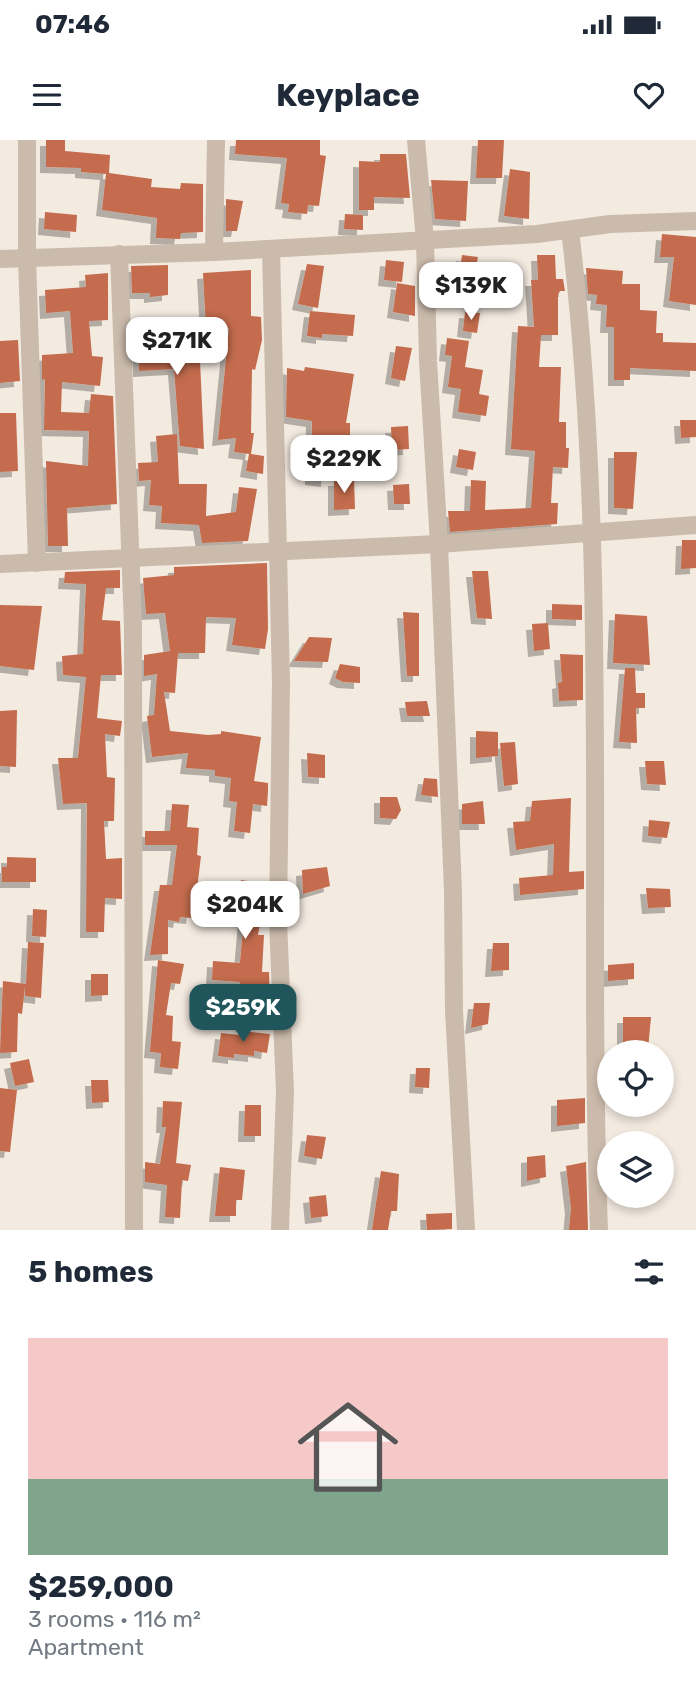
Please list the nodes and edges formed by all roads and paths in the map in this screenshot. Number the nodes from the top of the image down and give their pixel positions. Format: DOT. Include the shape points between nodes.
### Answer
graph roads {
  1 [pos="27,140"];
  2 [pos="216,140"];
  3 [pos="416,140"];
  4 [pos="696,220"];
  5 [pos="570,230"];
  6 [pos="425,240"];
  7 [pos="271,248"];
  8 [pos="214,252"];
  9 [pos="118,254"];
  10 [pos="27,258"];
  11 [pos="0,259"];
  12 [pos="696,526"];
  13 [pos="592,533"];
  14 [pos="439,544"];
  15 [pos="276,551"];
  16 [pos="130,558"];
  17 [pos="37,563"];
  18 [pos="0,564"];
  19 [pos="134,1230"];
  20 [pos="280,1230"];
  21 [pos="466,1230"];
  22 [pos="599,1230"];
  1 -- 10 [label="street"];
  2 -- 8 [label="street"];
  3 -- 6 [label="street"];
  4 -- 5 [label="street"];
  5 -- 6 [label="street"];
  5 -- 13 [label="street" via="581,322"];
  6 -- 7 [label="street"];
  6 -- 14 [label="street"];
  7 -- 8 [label="street"];
  7 -- 15 [label="street"];
  8 -- 9 [label="street"];
  9 -- 10 [label="street"];
  9 -- 16 [label="street"];
  10 -- 11 [label="street"];
  10 -- 17 [label="street"];
  12 -- 13 [label="street"];
  13 -- 14 [label="street"];
  13 -- 22 [label="street"];
  14 -- 15 [label="street"];
  14 -- 21 [label="street"];
  15 -- 16 [label="street"];
  15 -- 20 [label="street" via="281,683 278,920 285,1093"];
  16 -- 17 [label="street"];
  16 -- 19 [label="street"];
  17 -- 18 [label="street"];
}
